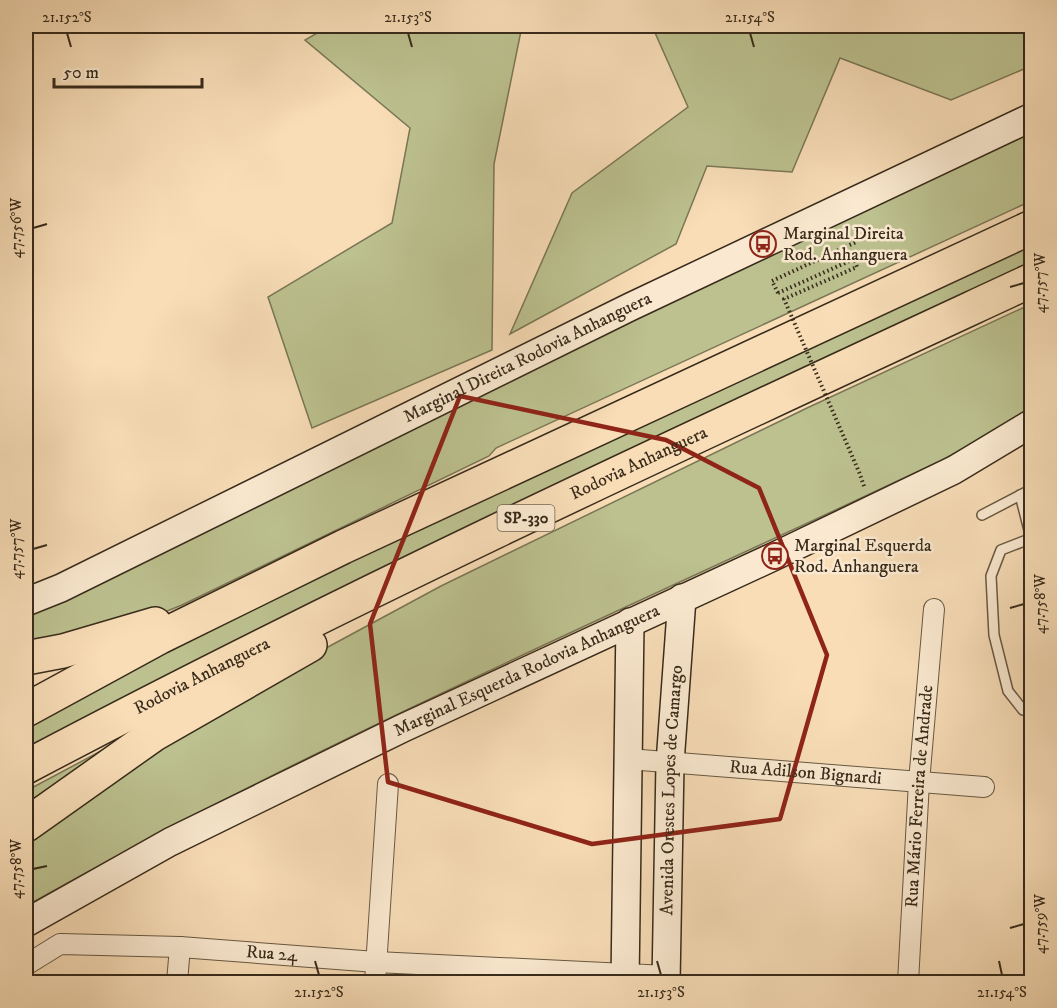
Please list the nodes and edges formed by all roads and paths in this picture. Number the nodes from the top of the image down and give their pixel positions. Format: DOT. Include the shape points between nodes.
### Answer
graph roads {
  1 [pos="1032,117"];
  2 [pos="861,199"];
  3 [pos="1032,227"];
  4 [pos="1032,280"];
  5 [pos="1032,423"];
  6 [pos="860,472"];
  7 [pos="1032,489"];
  8 [pos="572,495"];
  9 [pos="1020,495"];
  10 [pos="982,515"];
  11 [pos="1031,540"];
  12 [pos="343,547"];
  13 [pos="682,598"];
  14 [pos="26,602"];
  15 [pos="934,609"];
  16 [pos="630,622"];
  17 [pos="26,658"];
  18 [pos="1032,708"];
  19 [pos="26,711"];
  20 [pos="628,759"];
  21 [pos="670,763"];
  22 [pos="26,766"];
  23 [pos="919,782"];
  24 [pos="388,784"];
  25 [pos="984,787"];
  26 [pos="26,825"];
  27 [pos="26,923"];
  28 [pos="180,947"];
  29 [pos="376,962"];
  30 [pos="26,964"];
  31 [pos="626,978"];
  32 [pos="667,979"];
  33 [pos="177,982"];
  34 [pos="375,982"];
  35 [pos="908,982"];
  1 -- 2 [label="street, Marginal Direita Rodovia Anhanguera"];
  2 -- 6 [label="path, bridge" via="856,242 772,281 778,293 854,259 857,267 784,299"];
  2 -- 14 [label="street, Marginal Direita Rodovia Anhanguera" via="630,307"];
  3 -- 12 [label="highway, SP-330"];
  4 -- 8 [label="highway, Rodovia Anhanguera / SP-330"];
  5 -- 13 [label="street, Marginal Esquerda Rodovia Anhanguera" via="954,470"];
  7 -- 9 [label="lane"];
  8 -- 22 [label="highway, Rodovia Anhanguera / SP-330" via="166,693"];
  8 -- 26 [label="highway" via="153,735"];
  9 -- 10 [label="lane"];
  9 -- 11 [label="lane"];
  11 -- 18 [label="lane" via="1001,550 991,576 994,635 1008,691 1023,710"];
  12 -- 17 [label="highway" via="144,628"];
  12 -- 19 [label="highway, SP-330" via="160,637"];
  13 -- 16 [label="street, Marginal Esquerda Rodovia Anhanguera"];
  13 -- 21 [label="street, Avenida Orestes Lopes de Camargo"];
  15 -- 23 [label="street, Rua Mário Ferreira de Andrade"];
  16 -- 20 [label="street"];
  16 -- 27 [label="street, Marginal Esquerda Rodovia Anhanguera" via="170,842"];
  20 -- 21 [label="street, Rua Adilson Bignardi"];
  20 -- 31 [label="street"];
  21 -- 23 [label="street, Rua Adilson Bignardi"];
  21 -- 32 [label="street, Avenida Orestes Lopes de Camargo"];
  23 -- 25 [label="street, Rua Adilson Bignardi"];
  23 -- 35 [label="street, Rua Mário Ferreira de Andrade"];
  24 -- 29 [label="street"];
  28 -- 29 [label="street, Rua 24"];
  28 -- 30 [label="street, Rua 24" via="60,944"];
  28 -- 33 [label="street"];
  29 -- 31 [label="street, Rua 24"];
  29 -- 34 [label="street"];
  31 -- 32 [label="street, Rua 24"];
}
